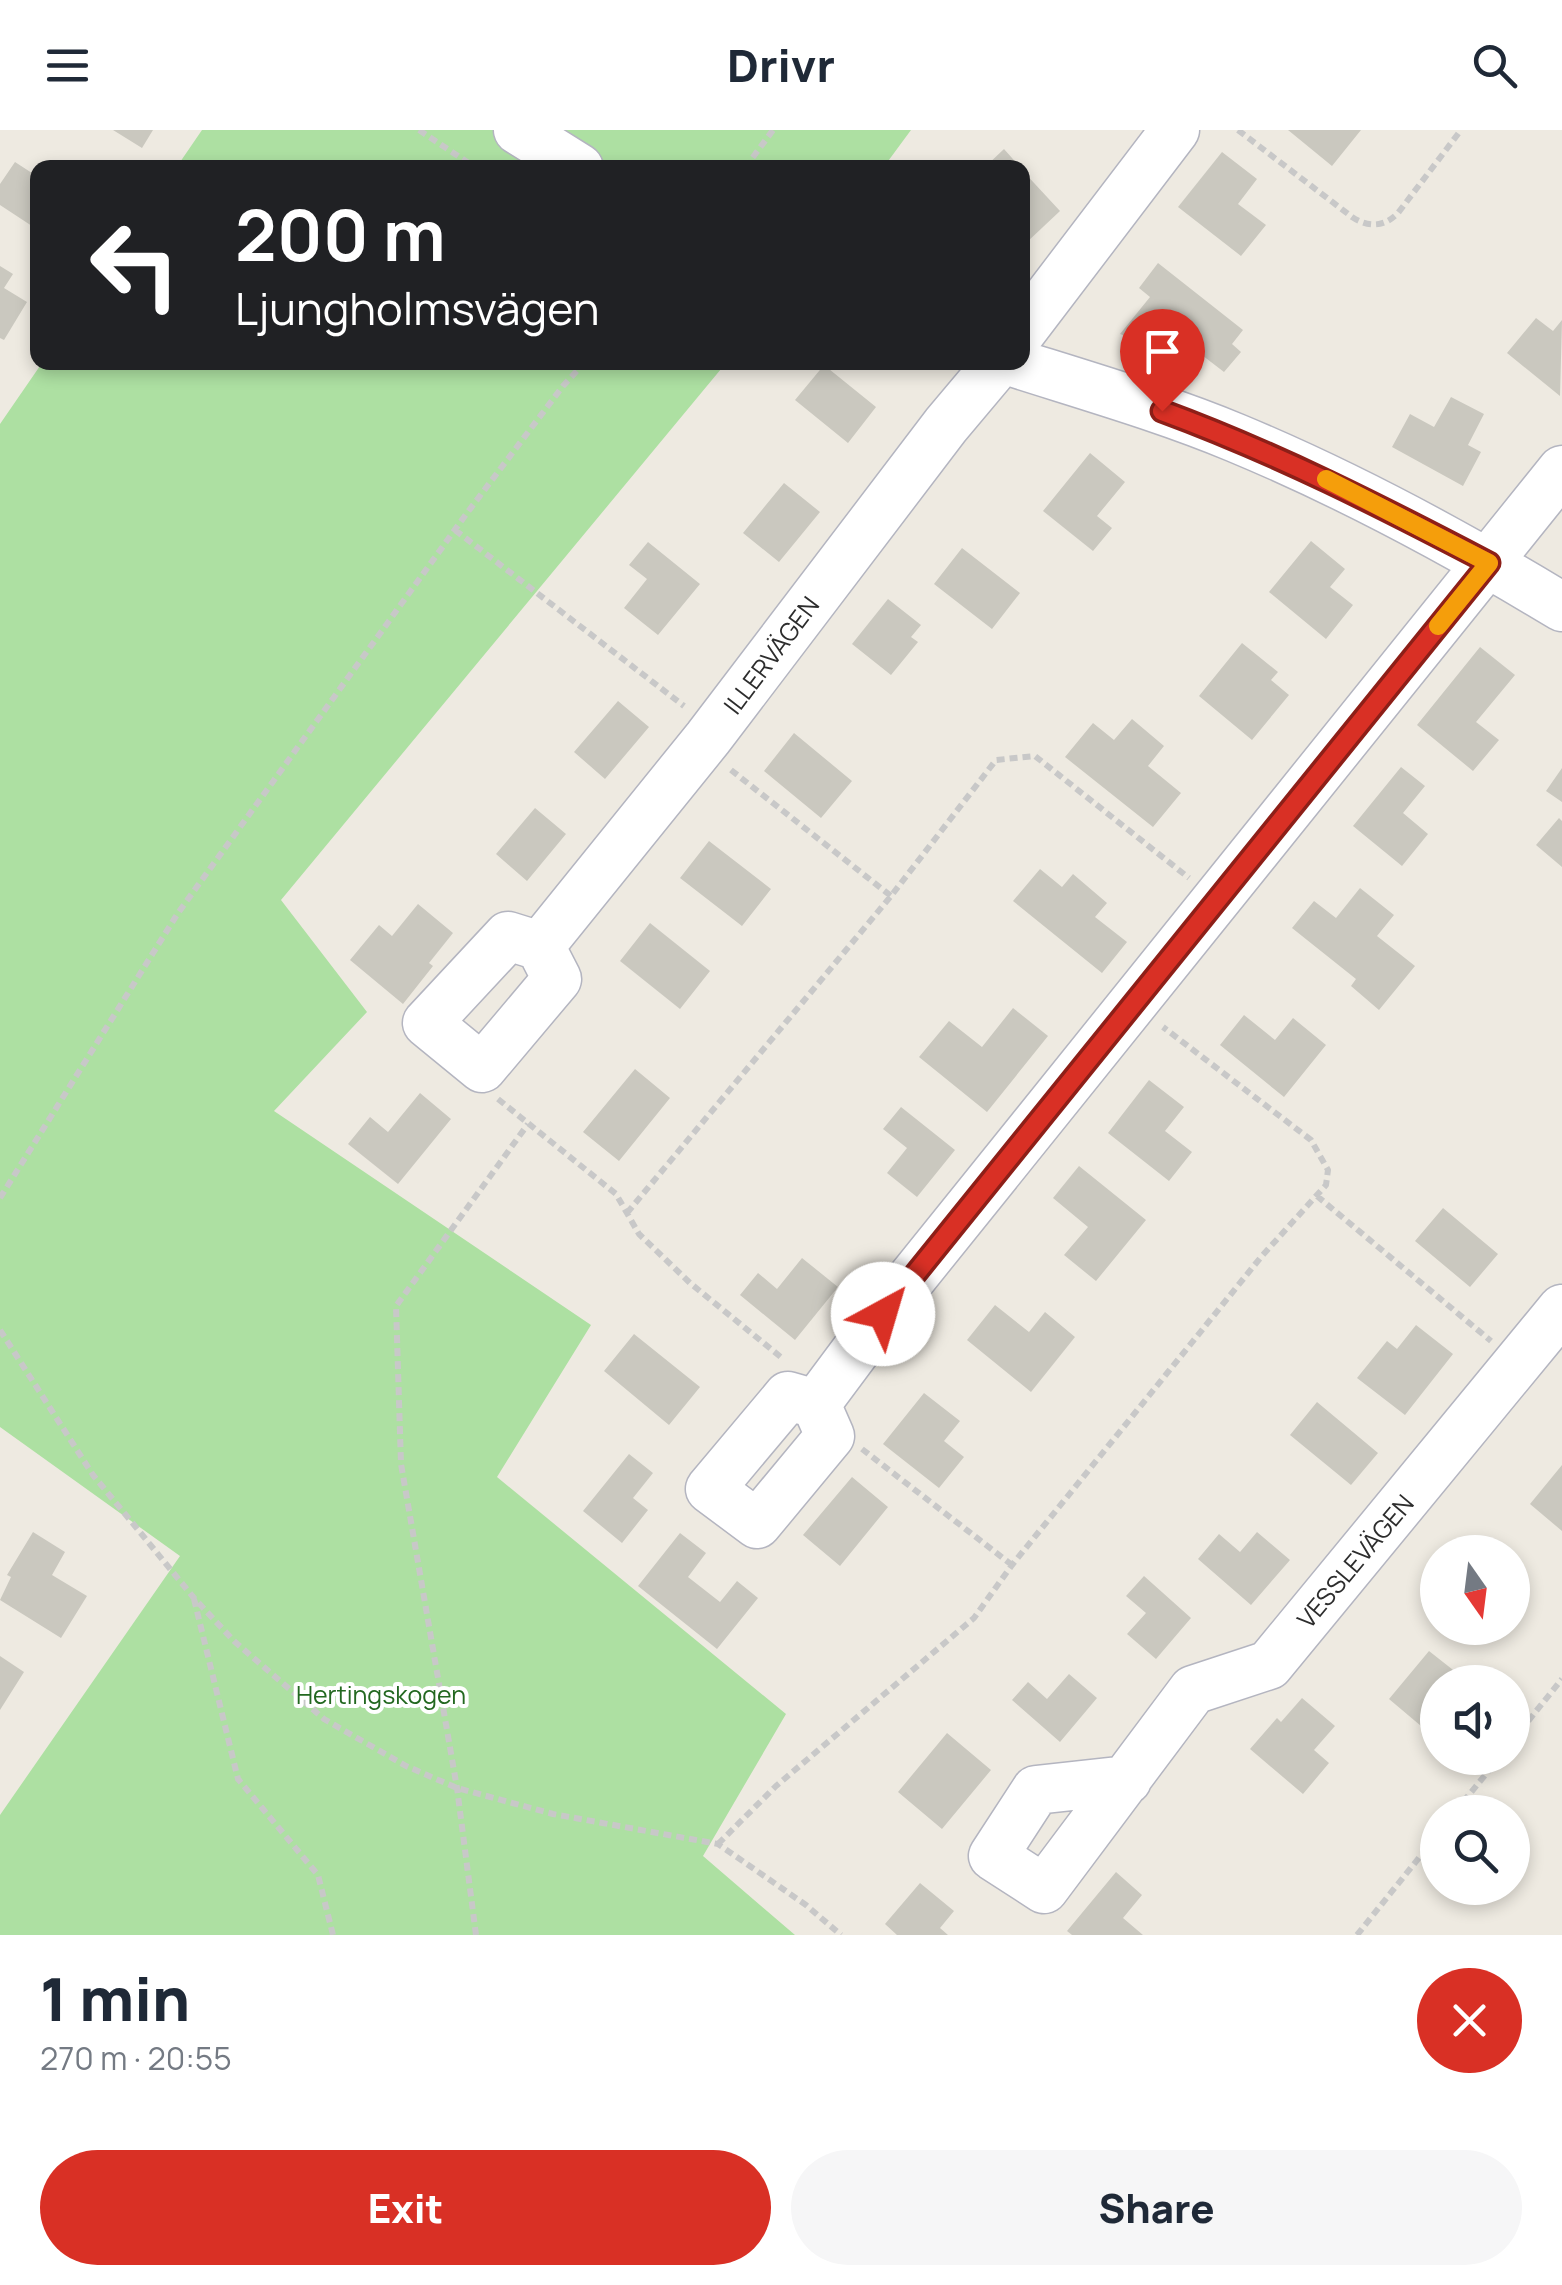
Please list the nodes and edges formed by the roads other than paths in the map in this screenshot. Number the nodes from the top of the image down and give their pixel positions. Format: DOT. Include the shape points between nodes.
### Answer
graph roads {
  1 [pos="518,130"];
  2 [pos="1174,130"];
  3 [pos="566,160"];
  4 [pos="1030,320"];
  5 [pos="1030,368"];
  6 [pos="992,370"];
  7 [pos="1562,470"];
  8 [pos="1489,563"];
  9 [pos="1562,606"];
  10 [pos="540,946"];
  11 [pos="1562,1310"];
  12 [pos="816,1404"];
  13 [pos="1127,1780"];
  1 -- 3 [label="street"];
  2 -- 4 [label="street"];
  5 -- 8 [label="street" via="1235,438"];
  6 -- 10 [label="street, ILLERVÄGEN"];
  7 -- 8 [label="street"];
  8 -- 9 [label="street"];
  8 -- 12 [label="street"];
  10 -- 10 [label="street" via="557,979 482,1068 427,1024 508,936"];
  11 -- 13 [label="street, VESSLEVÄGEN" via="1269,1665 1193,1690"];
}
